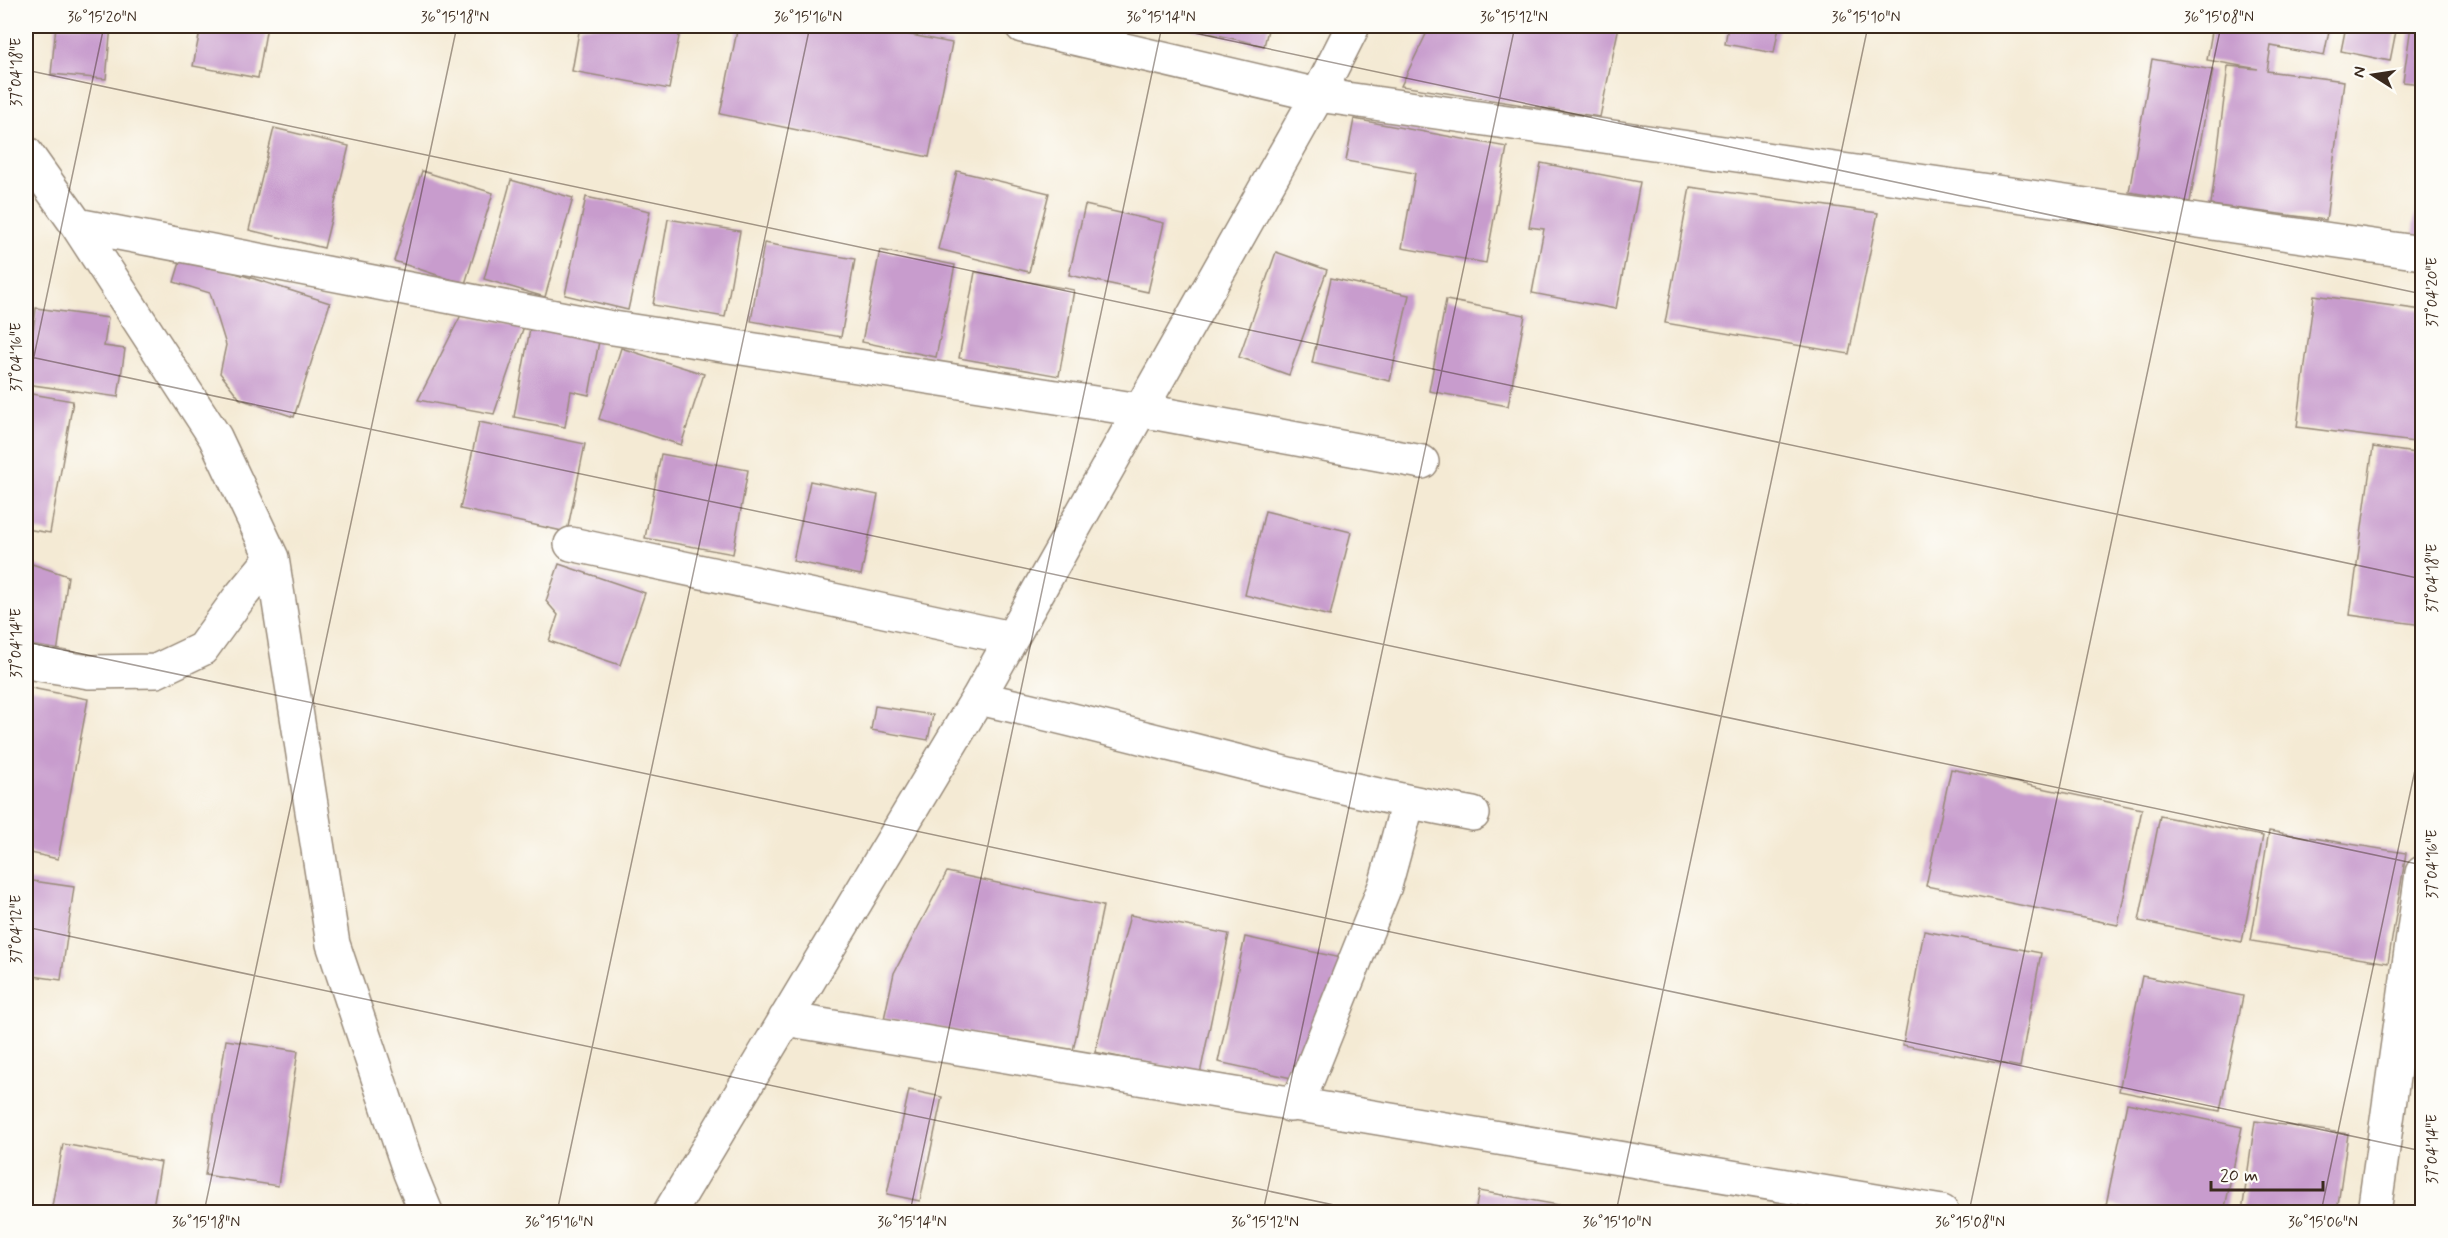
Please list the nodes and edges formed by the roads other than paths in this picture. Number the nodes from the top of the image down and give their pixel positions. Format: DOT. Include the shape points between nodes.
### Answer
graph roads {
  1 [pos="1022,26"];
  2 [pos="1353,26"];
  3 [pos="1318,95"];
  4 [pos="26,153"];
  5 [pos="77,225"];
  6 [pos="2422,253"];
  7 [pos="1140,410"];
  8 [pos="1422,462"];
  9 [pos="571,544"];
  10 [pos="272,558"];
  11 [pos="1011,638"];
  12 [pos="26,662"];
  13 [pos="978,698"];
  14 [pos="1408,802"];
  15 [pos="1473,814"];
  16 [pos="2422,873"];
  17 [pos="785,1019"];
  18 [pos="1290,1106"];
  19 [pos="426,1212"];
  20 [pos="670,1212"];
  21 [pos="1942,1212"];
  22 [pos="2374,1212"];
  1 -- 3 [label="street"];
  2 -- 3 [label="street"];
  3 -- 6 [label="street"];
  3 -- 7 [label="street"];
  4 -- 5 [label="street"];
  5 -- 7 [label="street" via="607,327"];
  5 -- 10 [label="street" via="216,437"];
  7 -- 8 [label="street"];
  7 -- 11 [label="street"];
  9 -- 11 [label="street"];
  10 -- 12 [label="street" via="202,649 156,671 89,672"];
  10 -- 19 [label="street" via="333,944"];
  11 -- 13 [label="street"];
  13 -- 14 [label="street"];
  13 -- 17 [label="street"];
  14 -- 15 [label="street"];
  14 -- 18 [label="street" via="1385,886 1302,1093"];
  16 -- 22 [label="street"];
  17 -- 18 [label="street"];
  17 -- 20 [label="street"];
  18 -- 21 [label="street"];
}
